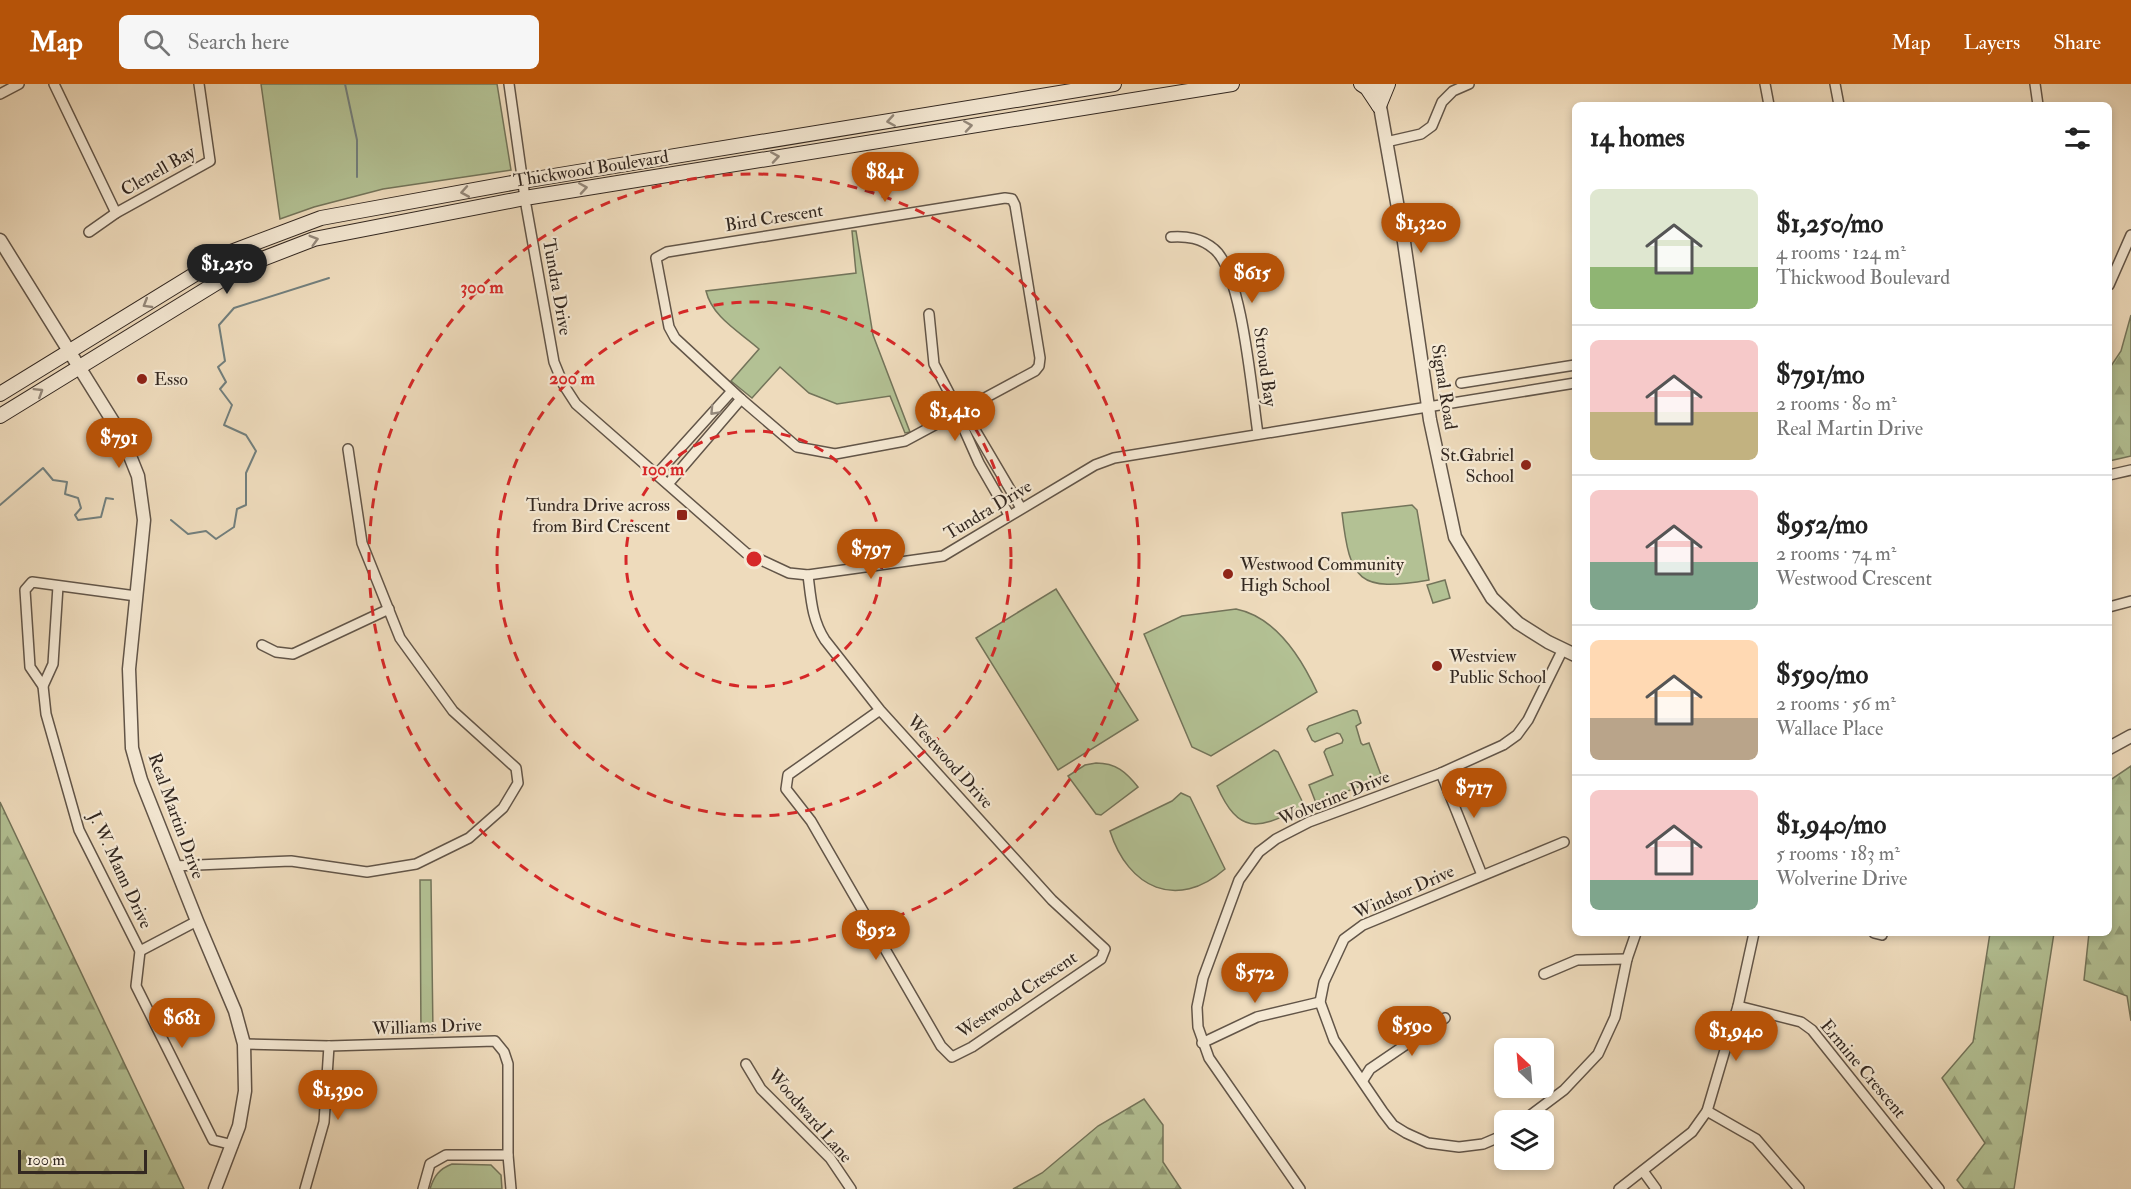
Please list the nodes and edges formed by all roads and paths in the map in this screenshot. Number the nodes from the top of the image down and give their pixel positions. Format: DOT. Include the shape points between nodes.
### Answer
graph roads {
  1 [pos="19,84"];
  2 [pos="54,84"];
  3 [pos="199,84"];
  4 [pos="509,84"];
  5 [pos="1114,84"];
  6 [pos="1232,84"];
  7 [pos="1361,84"];
  8 [pos="1376,84"];
  9 [pos="1388,84"];
  10 [pos="1468,84"];
  11 [pos="1765,84"];
  12 [pos="1835,84"];
  13 [pos="2035,84"];
  14 [pos="0,94"];
  15 [pos="1768,102"];
  16 [pos="1838,102"];
  17 [pos="2038,102"];
  18 [pos="1379,106"];
  19 [pos="1386,142"];
  20 [pos="523,181"];
  21 [pos="525,198"];
  22 [pos="117,213"];
  23 [pos="89,232"];
  24 [pos="2131,235"];
  25 [pos="1171,237"];
  26 [pos="0,240"];
  27 [pos="2112,278"];
  28 [pos="929,314"];
  29 [pos="68,351"];
  30 [pos="1572,365"];
  31 [pos="79,367"];
  32 [pos="1518,374"];
  33 [pos="1461,383"];
  34 [pos="1572,384"];
  35 [pos="732,391"];
  36 [pos="1521,392"];
  37 [pos="0,394"];
  38 [pos="741,399"];
  39 [pos="1428,407"];
  40 [pos="960,411"];
  41 [pos="0,416"];
  42 [pos="695,431"];
  43 [pos="1258,434"];
  44 [pos="705,441"];
  45 [pos="348,449"];
  46 [pos="990,456"];
  47 [pos="979,463"];
  48 [pos="2131,470"];
  49 [pos="657,474"];
  50 [pos="2112,475"];
  51 [pos="668,484"];
  52 [pos="1021,508"];
  53 [pos="1009,515"];
  54 [pos="808,575"];
  55 [pos="58,586"];
  56 [pos="136,596"];
  57 [pos="2131,601"];
  58 [pos="2112,606"];
  59 [pos="388,609"];
  60 [pos="262,645"];
  61 [pos="1563,649"];
  62 [pos="1572,654"];
  63 [pos="43,686"];
  64 [pos="880,710"];
  65 [pos="2131,736"];
  66 [pos="2112,746"];
  67 [pos="1441,773"];
  68 [pos="1564,842"];
  69 [pos="174,867"];
  70 [pos="1482,875"];
  71 [pos="197,921"];
  72 [pos="1635,936"];
  73 [pos="1753,936"];
  74 [pos="1106,949"];
  75 [pos="140,951"];
  76 [pos="1627,959"];
  77 [pos="1544,974"];
  78 [pos="1320,1002"];
  79 [pos="1738,1006"];
  80 [pos="1445,1018"];
  81 [pos="1202,1043"];
  82 [pos="244,1044"];
  83 [pos="329,1046"];
  84 [pos="746,1064"];
  85 [pos="1363,1080"];
  86 [pos="1537,1110"];
  87 [pos="1707,1111"];
  88 [pos="1494,1139"];
  89 [pos="233,1145"];
  90 [pos="508,1155"];
  91 [pos="1643,1171"];
  92 [pos="215,1189"];
  93 [pos="305,1189"];
  94 [pos="423,1189"];
  95 [pos="510,1189"];
  96 [pos="850,1189"];
  97 [pos="1300,1189"];
  98 [pos="1619,1189"];
  99 [pos="1656,1189"];
  100 [pos="1799,1189"];
  101 [pos="1939,1189"];
  1 -- 14 [label="street"];
  2 -- 22 [label="street"];
  3 -- 22 [label="street, Clenell Bay" via="210,161"];
  4 -- 20 [label="street, Tundra Drive"];
  5 -- 20 [label="main road, Thickwood Boulevard, one-way"];
  21 -- 6 [label="main road, Thickwood Boulevard, one-way"];
  7 -- 18 [label="main road"];
  8 -- 18 [label="street, Signal Road"];
  9 -- 18 [label="main road"];
  10 -- 19 [label="street" via="1442,102 1432,126 1421,134"];
  11 -- 15 [label="street"];
  12 -- 16 [label="street"];
  13 -- 17 [label="street"];
  18 -- 19 [label="street, Signal Road"];
  19 -- 39 [label="street, Signal Road"];
  20 -- 21 [label="street, Tundra Drive"];
  20 -- 29 [label="main road, Thickwood Boulevard, one-way" via="321,218 231,252"];
  31 -- 21 [label="main road, Thickwood Boulevard, one-way" via="244,266 314,239"];
  21 -- 49 [label="street, Tundra Drive" via="554,362 563,384 576,405"];
  22 -- 23 [label="street, Clenell Bay"];
  24 -- 27 [label="street"];
  25 -- 43 [label="street, Stroud Bay" via="1189,236 1214,248 1224,261 1236,291"];
  26 -- 29 [label="street, Real Martin Drive"];
  28 -- 40 [label="street" via="934,364"];
  29 -- 31 [label="street, Real Martin Drive"];
  29 -- 37 [label="main road, Thickwood Boulevard"];
  30 -- 32 [label="street, Signal Road"];
  41 -- 31 [label="main road, Thickwood Boulevard, one-way"];
  31 -- 56 [label="street, Real Martin Drive" via="122,436 138,476 144,520"];
  32 -- 33 [label="street, Signal Road"];
  32 -- 36 [label="street"];
  34 -- 36 [label="street, Tundra Drive"];
  35 -- 38 [label="street, Bird Crescent"];
  35 -- 40 [label="street, Bird Crescent" via="675,338 669,327 656,258 678,250 1012,199 1039,366"];
  35 -- 42 [label="street, one-way"];
  36 -- 39 [label="street, Tundra Drive"];
  38 -- 40 [label="street, Bird Crescent" via="797,447 835,454 905,441"];
  38 -- 44 [label="street"];
  39 -- 43 [label="street, Tundra Drive"];
  39 -- 61 [label="street, Signal Road" via="1455,537 1492,598 1518,623"];
  40 -- 46 [label="street"];
  40 -- 47 [label="street"];
  42 -- 44 [label="street"];
  42 -- 49 [label="street"];
  43 -- 52 [label="street, Tundra Drive" via="1114,458"];
  44 -- 51 [label="street"];
  45 -- 59 [label="street" via="362,543"];
  46 -- 47 [label="street"];
  46 -- 52 [label="street"];
  47 -- 53 [label="street"];
  48 -- 50 [label="street"];
  49 -- 51 [label="street, Tundra Drive"];
  51 -- 54 [label="street, Tundra Drive" via="746,553 772,567"];
  52 -- 53 [label="street, Tundra Drive"];
  53 -- 54 [label="street, Tundra Drive" via="943,556"];
  54 -- 64 [label="street, Westwood Drive" via="818,629"];
  55 -- 56 [label="street, J. W. Mann Drive"];
  55 -- 63 [label="street, J. W. Mann Drive" via="53,664"];
  55 -- 63 [label="street, J. W. Mann Drive" via="32,582 25,590 30,667"];
  56 -- 69 [label="street, Real Martin Drive" via="129,669 132,748"];
  57 -- 58 [label="street"];
  59 -- 60 [label="street" via="293,654"];
  59 -- 69 [label="street" via="400,638 453,711 516,768 518,783 503,808 469,838 416,864 367,872 291,861"];
  61 -- 62 [label="street, Signal Road"];
  61 -- 67 [label="street, Wolverine Drive" via="1517,735"];
  63 -- 75 [label="street, J. W. Mann Drive" via="46,714 79,830"];
  64 -- 74 [label="street, Westwood Drive" via="1052,900"];
  64 -- 74 [label="street, Westwood Crescent" via="788,775 786,789 811,821 941,1046 952,1057 972,1047 1092,965"];
  65 -- 66 [label="street"];
  67 -- 70 [label="street, Windsor Drive"];
  67 -- 81 [label="street, Wolverine Drive" via="1309,822 1259,852 1239,880 1203,978 1197,1007"];
  68 -- 70 [label="street"];
  69 -- 71 [label="street, Real Martin Drive"];
  70 -- 78 [label="street, Windsor Drive" via="1363,925 1344,939 1324,982"];
  71 -- 75 [label="street"];
  71 -- 82 [label="street, Real Martin Drive" via="235,1011"];
  72 -- 76 [label="street"];
  73 -- 79 [label="street"];
  75 -- 89 [label="street, J. W. Mann Drive" via="136,986 149,1014 213,1140"];
  76 -- 77 [label="street" via="1577,960"];
  76 -- 86 [label="street" via="1615,1017 1598,1054 1564,1090"];
  78 -- 81 [label="street" via="1257,1017"];
  78 -- 85 [label="street" via="1334,1040"];
  79 -- 87 [label="street"];
  79 -- 101 [label="street, Ermine Crescent" via="1801,1022 1812,1030"];
  80 -- 85 [label="street" via="1370,1069"];
  81 -- 97 [label="street, Wolverine Drive"];
  82 -- 83 [label="street, Williams Drive"];
  82 -- 89 [label="street, Real Martin Drive" via="244,1091"];
  83 -- 90 [label="street, Williams Drive" via="495,1041 508,1064"];
  83 -- 93 [label="street" via="324,1122"];
  84 -- 96 [label="street, Woodward Lane" via="761,1089 830,1158"];
  85 -- 88 [label="street" via="1393,1125 1428,1143 1459,1147"];
  87 -- 91 [label="street" via="1692,1131"];
  87 -- 100 [label="street" via="1756,1139"];
  89 -- 92 [label="street, Real Martin Drive"];
  90 -- 94 [label="street" via="446,1155 430,1164"];
  90 -- 95 [label="street, Williams Drive"];
  91 -- 98 [label="street"];
  91 -- 99 [label="street"];
}
